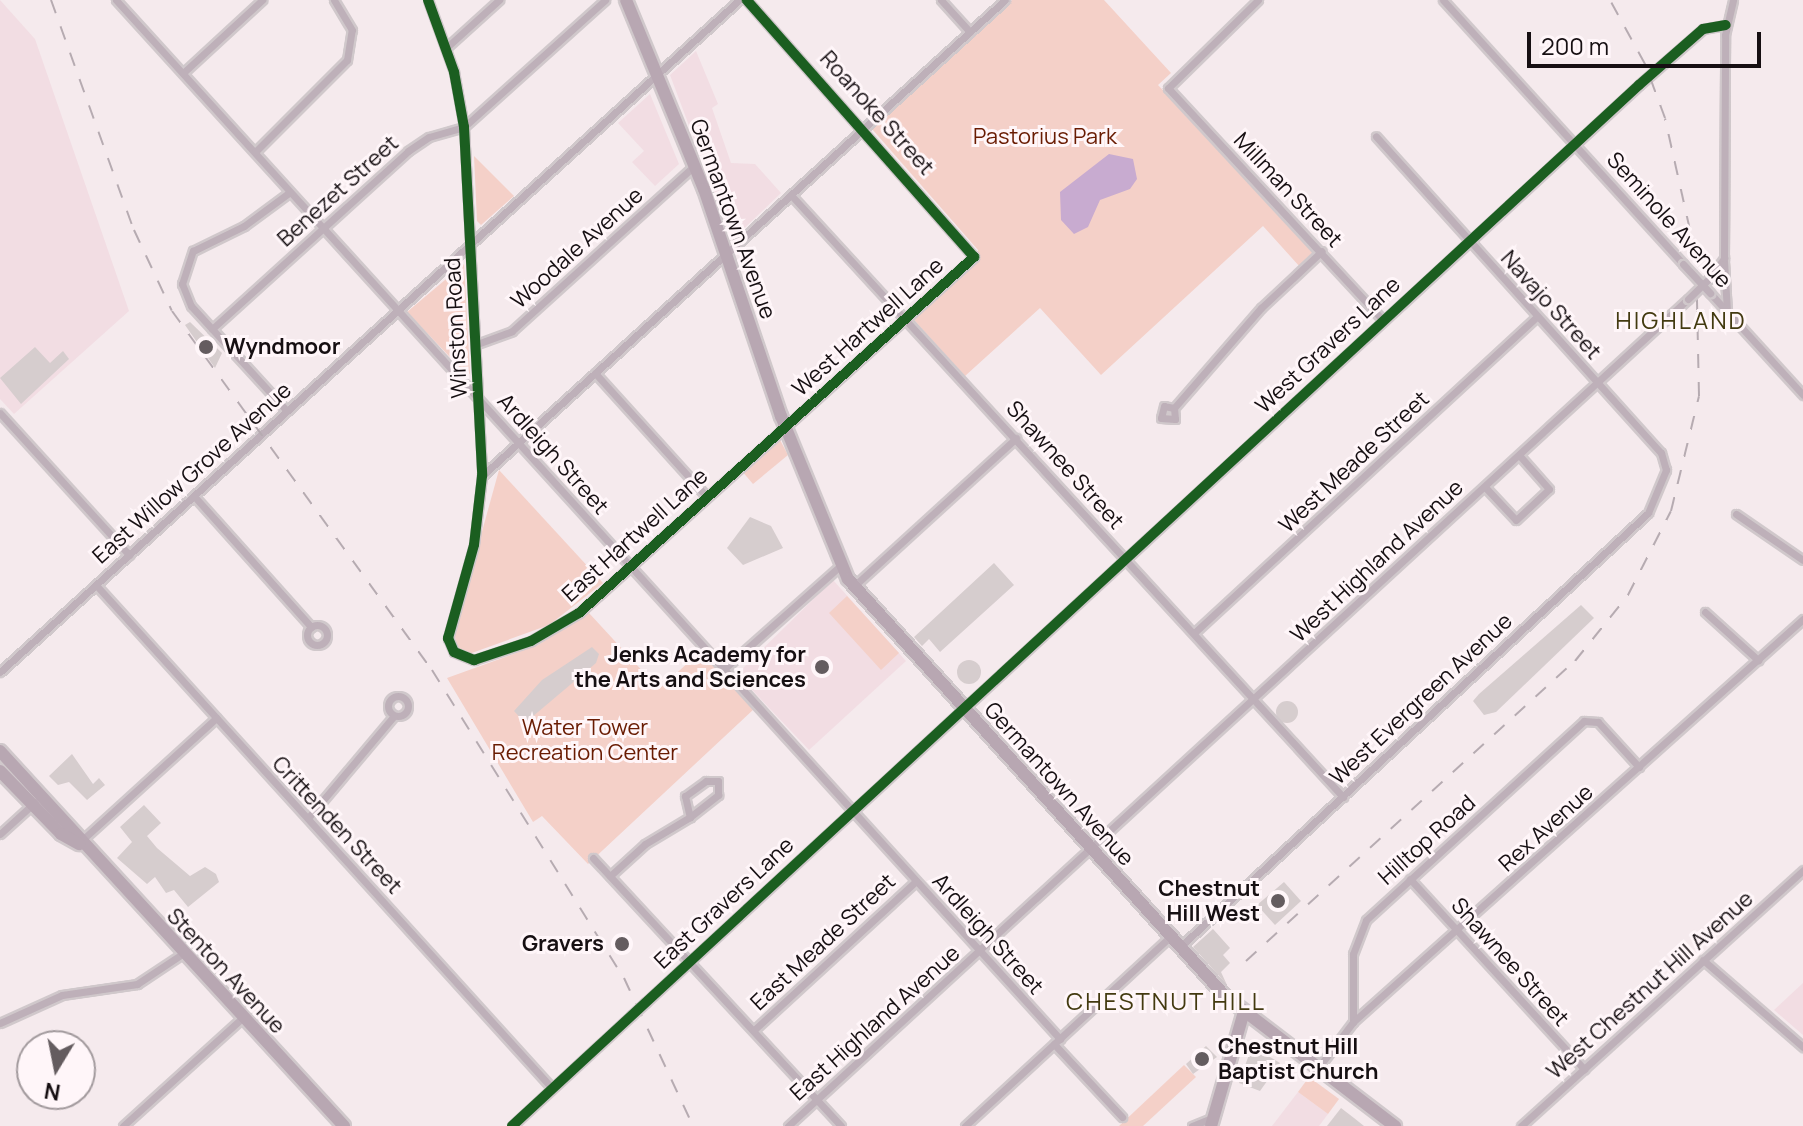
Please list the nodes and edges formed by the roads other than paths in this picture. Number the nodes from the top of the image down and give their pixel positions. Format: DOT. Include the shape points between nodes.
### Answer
graph roads {
  1 [pos="116,0"];
  2 [pos="262,0"];
  3 [pos="334,0"];
  4 [pos="428,0"];
  5 [pos="499,0"];
  6 [pos="605,0"];
  7 [pos="626,0"];
  8 [pos="739,0"];
  9 [pos="747,0"];
  10 [pos="941,0"];
  11 [pos="1005,0"];
  12 [pos="1243,0"];
  13 [pos="1258,0"];
  14 [pos="1443,0"];
  15 [pos="1733,0"];
  16 [pos="1250,7"];
  17 [pos="1726,25"];
  18 [pos="970,32"];
  19 [pos="446,48"];
  20 [pos="183,73"];
  21 [pos="657,75"];
  22 [pos="464,127"];
  23 [pos="864,129"];
  24 [pos="1376,137"];
  25 [pos="1575,144"];
  26 [pos="255,152"];
  27 [pos="695,165"];
  28 [pos="290,192"];
  29 [pos="791,195"];
  30 [pos="323,228"];
  31 [pos="1470,241"];
  32 [pos="471,244"];
  33 [pos="1322,251"];
  34 [pos="727,253"];
  35 [pos="975,254"];
  36 [pos="1724,258"];
  37 [pos="1706,282"];
  38 [pos="398,310"];
  39 [pos="1727,311"];
  40 [pos="1537,317"];
  41 [pos="1383,320"];
  42 [pos="907,321"];
  43 [pos="212,329"];
  44 [pos="477,344"];
  45 [pos="595,373"];
  46 [pos="1597,383"];
  47 [pos="1803,395"];
  48 [pos="480,400"];
  49 [pos="1174,408"];
  50 [pos="287,411"];
  51 [pos="0,413"];
  52 [pos="785,427"];
  53 [pos="1016,438"];
  54 [pos="518,443"];
  55 [pos="1519,455"];
  56 [pos="1666,463"];
  57 [pos="482,476"];
  58 [pos="1485,487"];
  59 [pos="194,496"];
  60 [pos="707,497"];
  61 [pos="1736,514"];
  62 [pos="129,555"];
  63 [pos="1126,558"];
  64 [pos="1803,560"];
  65 [pos="841,565"];
  66 [pos="630,566"];
  67 [pos="96,585"];
  68 [pos="853,587"];
  69 [pos="1705,612"];
  70 [pos="1803,619"];
  71 [pos="311,627"];
  72 [pos="1194,633"];
  73 [pos="454,652"];
  74 [pos="1758,660"];
  75 [pos="724,669"];
  76 [pos="0,672"];
  77 [pos="1254,700"];
  78 [pos="964,709"];
  79 [pos="394,716"];
  80 [pos="216,718"];
  81 [pos="0,751"];
  82 [pos="1639,767"];
  83 [pos="0,771"];
  84 [pos="1343,797"];
  85 [pos="37,800"];
  86 [pos="853,811"];
  87 [pos="690,817"];
  88 [pos="308,818"];
  89 [pos="0,834"];
  90 [pos="79,844"];
  91 [pos="1092,850"];
  92 [pos="593,858"];
  93 [pos="1803,870"];
  94 [pos="610,876"];
  95 [pos="1410,879"];
  96 [pos="916,881"];
  97 [pos="1458,931"];
  98 [pos="1170,937"];
  99 [pos="1179,947"];
  100 [pos="980,952"];
  101 [pos="182,954"];
  102 [pos="1703,960"];
  103 [pos="690,962"];
  104 [pos="1244,1012"];
  105 [pos="242,1018"];
  106 [pos="1353,1022"];
  107 [pos="0,1023"];
  108 [pos="754,1030"];
  109 [pos="1057,1041"];
  110 [pos="1803,1047"];
  111 [pos="1318,1068"];
  112 [pos="1584,1069"];
  113 [pos="552,1088"];
  114 [pos="817,1100"];
  115 [pos="1122,1117"];
  116 [pos="1213,1122"];
  117 [pos="123,1126"];
  118 [pos="344,1126"];
  119 [pos="512,1126"];
  120 [pos="788,1126"];
  121 [pos="841,1126"];
  122 [pos="965,1126"];
  123 [pos="1192,1126"];
  124 [pos="1395,1126"];
  125 [pos="1521,1126"];
  1 -- 20 [label="street, Ardleigh Street"];
  2 -- 20 [label="street"];
  3 -- 26 [label="street" via="352,30 347,60"];
  4 -- 19 [label="street, Winston Road"];
  5 -- 19 [label="street"];
  6 -- 22 [label="street, Benezet Street"];
  7 -- 21 [label="main road, Germantown Avenue"];
  8 -- 21 [label="street, East Willow Grove Avenue"];
  9 -- 23 [label="street, Roanoke Street"];
  10 -- 18 [label="street"];
  11 -- 18 [label="street"];
  12 -- 16 [label="street"];
  13 -- 16 [label="street"];
  14 -- 25 [label="street, Seminole Avenue"];
  15 -- 17 [label="street"];
  16 -- 33 [label="street, Millman Street" via="1168,86"];
  17 -- 25 [label="street, West Gravers Lane" via="1694,35"];
  17 -- 36 [label="street"];
  18 -- 23 [label="street"];
  19 -- 22 [label="street, Winston Road"];
  20 -- 26 [label="street, Ardleigh Street"];
  21 -- 27 [label="main road, Germantown Avenue"];
  21 -- 32 [label="street, East Willow Grove Avenue"];
  22 -- 30 [label="street, Benezet Street" via="416,144"];
  22 -- 32 [label="street, Winston Road"];
  23 -- 29 [label="street"];
  23 -- 35 [label="street, Roanoke Street"];
  24 -- 31 [label="street, Navajo Street"];
  25 -- 31 [label="street, West Gravers Lane"];
  25 -- 37 [label="street, Seminole Avenue, bridge" via="1683,264"];
  26 -- 28 [label="street, Ardleigh Street"];
  27 -- 34 [label="main road, Germantown Avenue"];
  27 -- 44 [label="street, Woodale Avenue" via="512,331"];
  28 -- 30 [label="street, Ardleigh Street"];
  28 -- 43 [label="street" via="244,226 193,251 183,271 184,296"];
  29 -- 34 [label="street"];
  29 -- 42 [label="street, Shawnee Street"];
  30 -- 38 [label="street, Ardleigh Street"];
  30 -- 43 [label="street, Benezet Street"];
  31 -- 40 [label="street, Navajo Street"];
  31 -- 41 [label="street, West Gravers Lane"];
  32 -- 38 [label="street, East Willow Grove Avenue"];
  32 -- 44 [label="street, Winston Road"];
  33 -- 41 [label="street, Millman Street"];
  33 -- 49 [label="street" via="1261,308"];
  34 -- 45 [label="street"];
  34 -- 52 [label="main road, Germantown Avenue"];
  35 -- 42 [label="street, West Hartwell Lane"];
  36 -- 37 [label="street, West Highland Avenue"];
  36 -- 39 [label="street"];
  37 -- 39 [label="street, Seminole Avenue, bridge"];
  37 -- 46 [label="street, West Highland Avenue, bridge"];
  38 -- 48 [label="street, Ardleigh Street"];
  38 -- 50 [label="street, East Willow Grove Avenue"];
  39 -- 47 [label="street, Seminole Avenue"];
  40 -- 46 [label="street, Navajo Street"];
  40 -- 72 [label="street, West Meade Street"];
  41 -- 63 [label="street, West Gravers Lane"];
  42 -- 52 [label="street, West Hartwell Lane"];
  42 -- 53 [label="street, Shawnee Street"];
  43 -- 50 [label="street"];
  44 -- 48 [label="street, Winston Road"];
  45 -- 54 [label="street"];
  45 -- 60 [label="street"];
  46 -- 55 [label="street, West Highland Avenue"];
  46 -- 56 [label="street, Navajo Street"];
  48 -- 54 [label="street, Ardleigh Street"];
  48 -- 57 [label="street, Winston Road"];
  50 -- 59 [label="street, East Willow Grove Avenue"];
  51 -- 62 [label="street"];
  52 -- 60 [label="street, East Hartwell Lane"];
  52 -- 65 [label="main road, Germantown Avenue"];
  53 -- 63 [label="street, Shawnee Street"];
  53 -- 68 [label="street"];
  54 -- 57 [label="street"];
  54 -- 66 [label="street, Ardleigh Street"];
  55 -- 58 [label="street, West Highland Avenue"];
  55 -- 58 [label="street" via="1549,489 1516,520"];
  56 -- 84 [label="street, West Evergreen Avenue" via="1648,513"];
  57 -- 73 [label="street, Winston Road" via="474,545 448,627"];
  58 -- 77 [label="street, West Highland Avenue"];
  59 -- 62 [label="street, East Willow Grove Avenue"];
  59 -- 71 [label="street"];
  60 -- 66 [label="street, East Hartwell Lane"];
  61 -- 64 [label="street"];
  62 -- 67 [label="street, East Willow Grove Avenue"];
  63 -- 72 [label="street, Shawnee Street"];
  63 -- 78 [label="street, West Gravers Lane"];
  65 -- 68 [label="main road, Germantown Avenue"];
  65 -- 75 [label="street"];
  66 -- 73 [label="street, East Hartwell Lane" via="579,613 542,635 480,660"];
  66 -- 75 [label="street, Ardleigh Street"];
  67 -- 76 [label="street, East Willow Grove Avenue"];
  67 -- 80 [label="street, Crittenden Street"];
  68 -- 78 [label="main road, Germantown Avenue"];
  69 -- 74 [label="street"];
  70 -- 74 [label="street, Rex Avenue"];
  72 -- 77 [label="street, Shawnee Street"];
  74 -- 82 [label="street, Rex Avenue"];
  75 -- 86 [label="street, Ardleigh Street"];
  77 -- 84 [label="street, Shawnee Street"];
  77 -- 91 [label="street, West Highland Avenue"];
  78 -- 86 [label="street, East Gravers Lane"];
  78 -- 91 [label="main road, Germantown Avenue"];
  79 -- 88 [label="street"];
  80 -- 88 [label="street, Crittenden Street"];
  80 -- 90 [label="street"];
  81 -- 85 [label="main road, Stenton Avenue"];
  82 -- 95 [label="street, Hilltop Road" via="1591,718"];
  82 -- 97 [label="street, Rex Avenue"];
  83 -- 85 [label="main road, Stenton Avenue"];
  84 -- 99 [label="street, West Evergreen Avenue"];
  85 -- 89 [label="street"];
  85 -- 90 [label="main road, Stenton Avenue"];
  86 -- 96 [label="street, Ardleigh Street"];
  86 -- 103 [label="street, East Gravers Lane"];
  87 -- 87 [label="street" via="685,796 706,781 718,781 718,795"];
  87 -- 94 [label="street" via="645,844"];
  88 -- 113 [label="street, Crittenden Street"];
  90 -- 101 [label="main road, Stenton Avenue"];
  91 -- 98 [label="main road, Germantown Avenue"];
  91 -- 100 [label="street, East Highland Avenue"];
  92 -- 94 [label="street"];
  93 -- 102 [label="street, West Chestnut Hill Avenue"];
  94 -- 103 [label="street"];
  95 -- 97 [label="street, Shawnee Street"];
  95 -- 106 [label="street, Hilltop Road" via="1358,933"];
  96 -- 100 [label="street, Ardleigh Street"];
  96 -- 108 [label="street, East Meade Street"];
  97 -- 106 [label="street, Rex Avenue"];
  97 -- 112 [label="street, Shawnee Street"];
  98 -- 99 [label="main road, Germantown Avenue"];
  98 -- 109 [label="street"];
  99 -- 104 [label="main road, Germantown Avenue"];
  100 -- 109 [label="street, Ardleigh Street"];
  100 -- 114 [label="street, East Highland Avenue"];
  101 -- 105 [label="main road, Stenton Avenue"];
  101 -- 107 [label="street" via="137,984 62,995"];
  102 -- 110 [label="street"];
  102 -- 112 [label="street, West Chestnut Hill Avenue"];
  103 -- 108 [label="street"];
  103 -- 113 [label="street, East Gravers Lane, bridge"];
  104 -- 111 [label="main road, Germantown Avenue"];
  104 -- 116 [label="main road"];
  105 -- 117 [label="street"];
  105 -- 118 [label="main road, Stenton Avenue"];
  106 -- 111 [label="street, Rex Avenue"];
  108 -- 114 [label="street"];
  109 -- 115 [label="street, Ardleigh Street"];
  109 -- 122 [label="street"];
  111 -- 124 [label="main road, Germantown Avenue"];
  112 -- 125 [label="street, West Chestnut Hill Avenue"];
  113 -- 119 [label="street, East Gravers Lane"];
  114 -- 120 [label="street, East Highland Avenue"];
  114 -- 121 [label="street"];
  116 -- 123 [label="street"];
}
